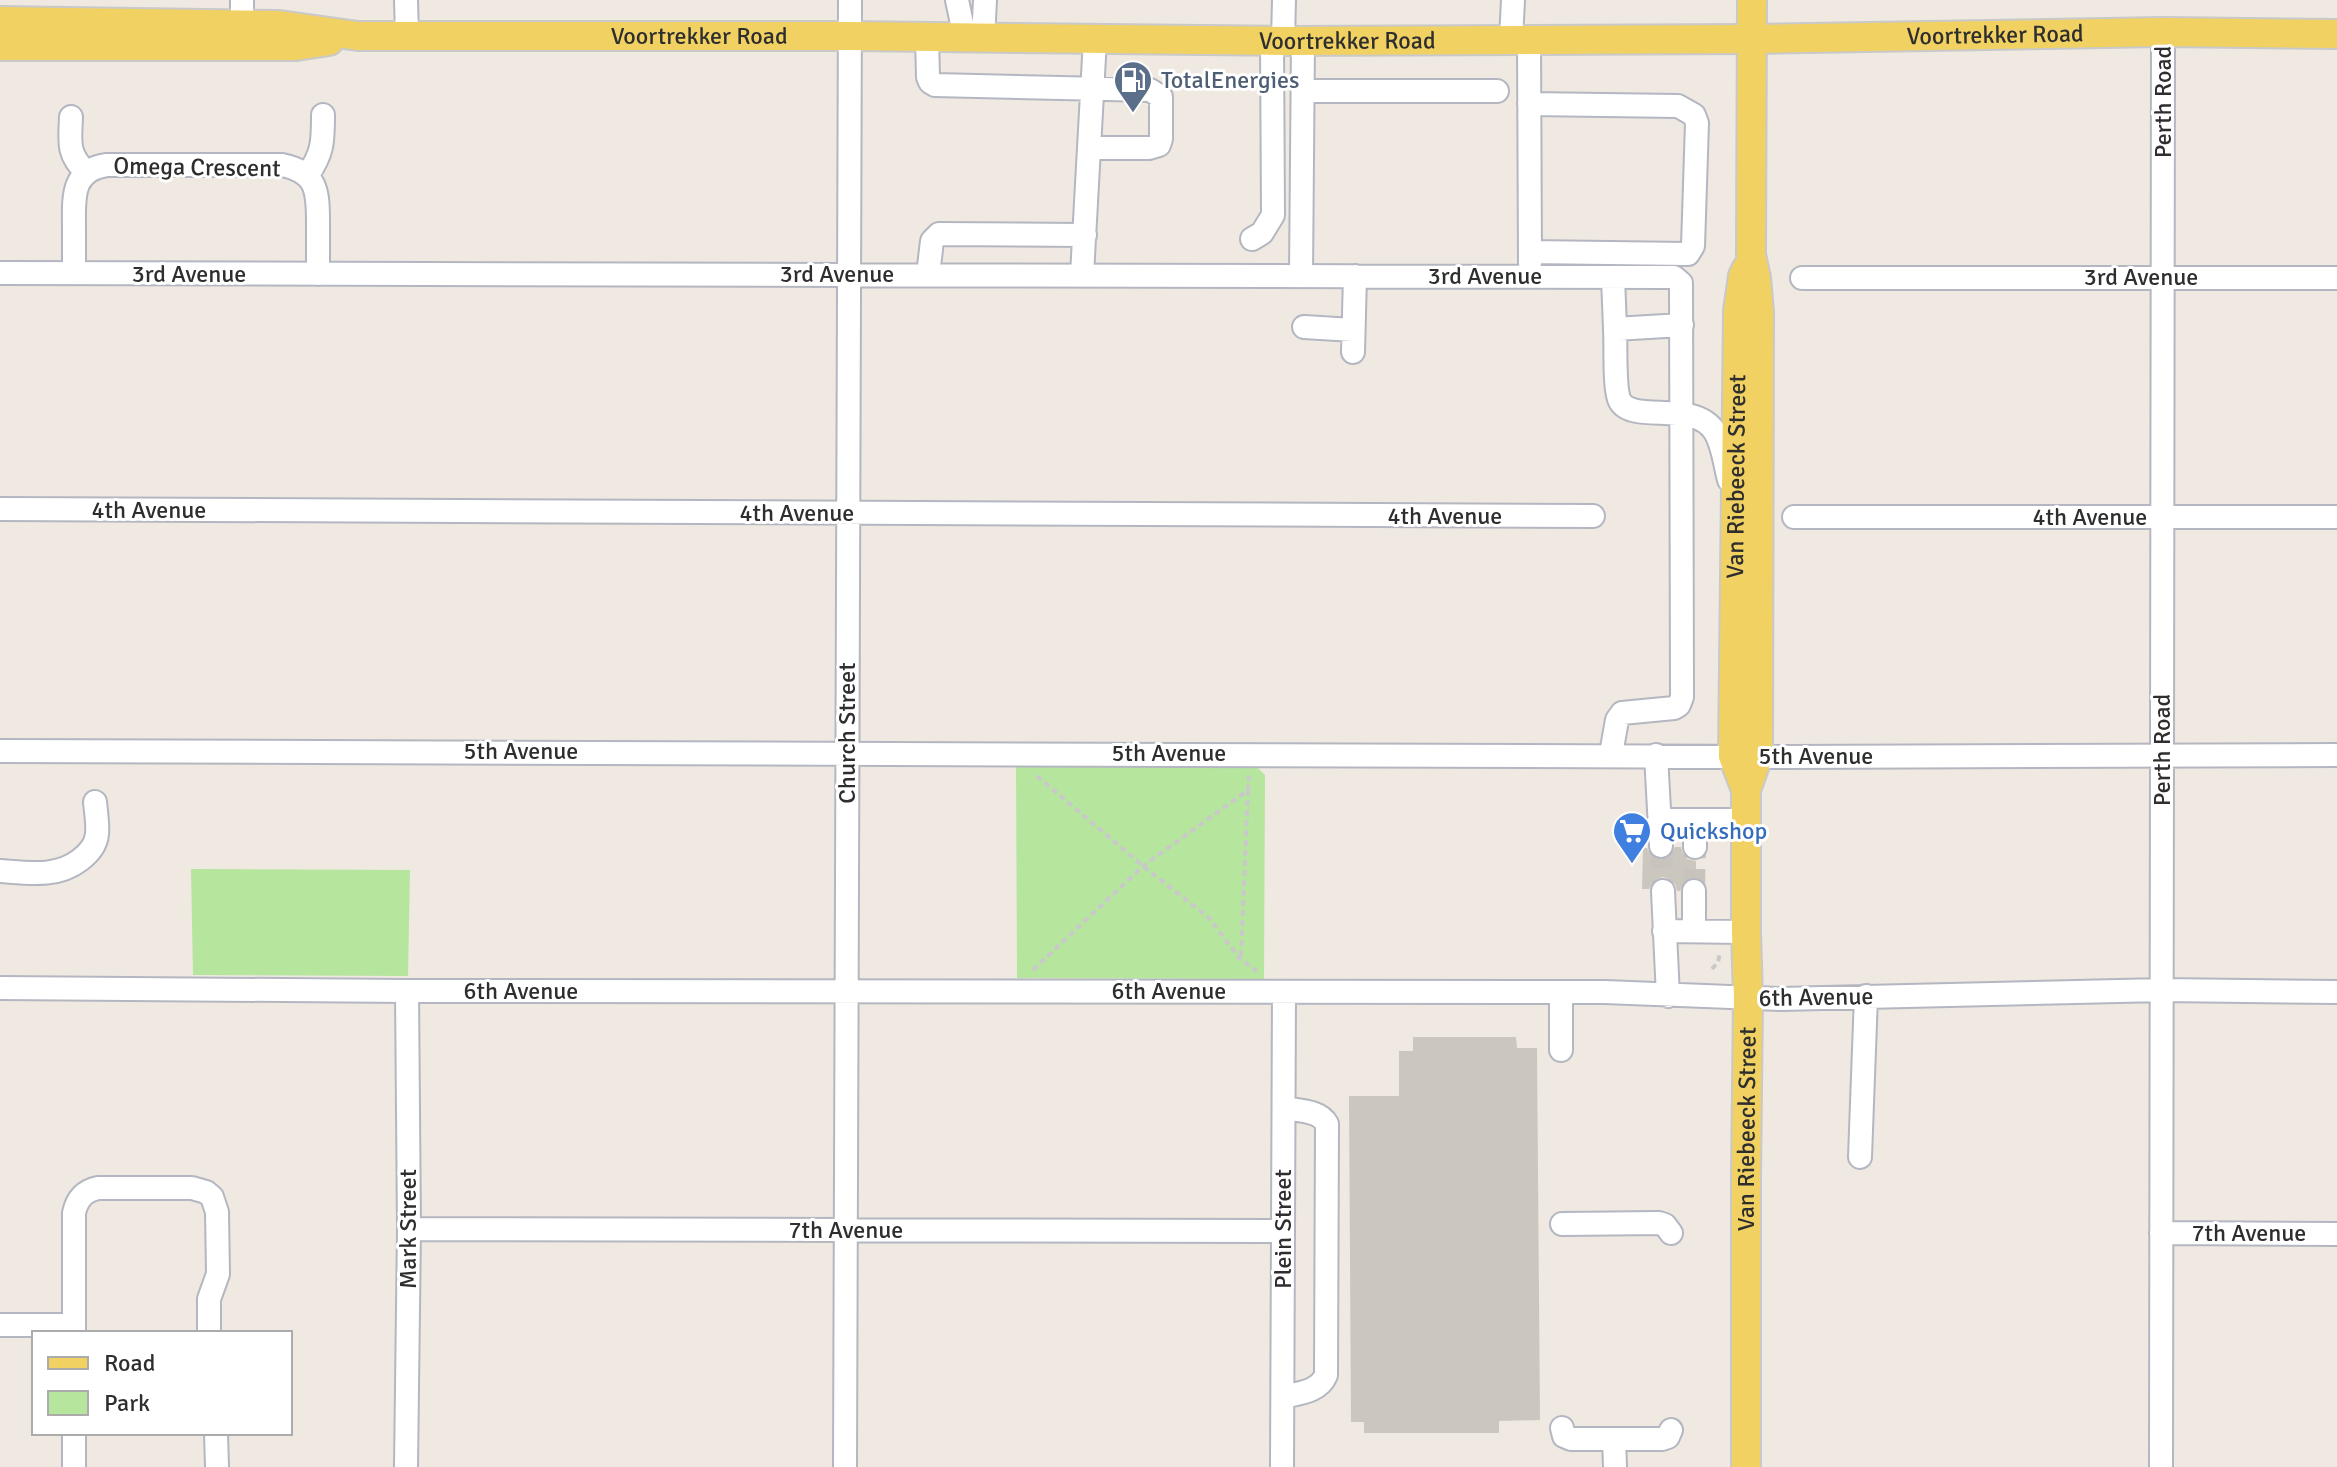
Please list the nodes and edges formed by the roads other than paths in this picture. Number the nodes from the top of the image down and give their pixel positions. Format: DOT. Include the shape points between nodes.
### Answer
graph roads {
  1 [pos="406,0"];
  2 [pos="850,0"];
  3 [pos="957,0"];
  4 [pos="985,0"];
  5 [pos="1284,0"];
  6 [pos="1513,0"];
  7 [pos="1752,0"];
  8 [pos="242,12"];
  9 [pos="0,21"];
  10 [pos="2163,32"];
  11 [pos="2337,34"];
  12 [pos="358,36"];
  13 [pos="407,36"];
  14 [pos="850,36"];
  15 [pos="927,37"];
  16 [pos="974,38"];
  17 [pos="1095,39"];
  18 [pos="1752,39"];
  19 [pos="1520,40"];
  20 [pos="1286,41"];
  21 [pos="0,46"];
  22 [pos="1093,90"];
  23 [pos="1303,91"];
  24 [pos="1497,91"];
  25 [pos="1529,104"];
  26 [pos="323,115"];
  27 [pos="71,117"];
  28 [pos="1089,148"];
  29 [pos="86,172"];
  30 [pos="307,176"];
  31 [pos="1085,235"];
  32 [pos="1252,239"];
  33 [pos="1530,252"];
  34 [pos="1751,260"];
  35 [pos="0,273"];
  36 [pos="74,273"];
  37 [pos="318,274"];
  38 [pos="849,274"];
  39 [pos="928,275"];
  40 [pos="1082,275"];
  41 [pos="1301,276"];
  42 [pos="1355,276"];
  43 [pos="1530,277"];
  44 [pos="1613,277"];
  45 [pos="2163,277"];
  46 [pos="1802,278"];
  47 [pos="2337,278"];
  48 [pos="1682,325"];
  49 [pos="1304,327"];
  50 [pos="1615,329"];
  51 [pos="1680,412"];
  52 [pos="1735,501"];
  53 [pos="0,509"];
  54 [pos="847,513"];
  55 [pos="1593,516"];
  56 [pos="1794,517"];
  57 [pos="2162,517"];
  58 [pos="2337,517"];
  59 [pos="0,751"];
  60 [pos="847,752"];
  61 [pos="1611,754"];
  62 [pos="2162,754"];
  63 [pos="1656,755"];
  64 [pos="2337,755"];
  65 [pos="1746,756"];
  66 [pos="95,802"];
  67 [pos="1659,820"];
  68 [pos="1695,820"];
  69 [pos="1746,820"];
  70 [pos="1661,846"];
  71 [pos="1695,847"];
  72 [pos="0,871"];
  73 [pos="1663,891"];
  74 [pos="1694,891"];
  75 [pos="1664,931"];
  76 [pos="1694,931"];
  77 [pos="1746,932"];
  78 [pos="0,988"];
  79 [pos="2162,990"];
  80 [pos="407,991"];
  81 [pos="848,991"];
  82 [pos="1284,992"];
  83 [pos="1561,992"];
  84 [pos="2337,992"];
  85 [pos="1668,996"];
  86 [pos="1866,996"];
  87 [pos="1748,998"];
  88 [pos="1561,1050"];
  89 [pos="1284,1108"];
  90 [pos="1860,1157"];
  91 [pos="1562,1224"];
  92 [pos="409,1229"];
  93 [pos="846,1230"];
  94 [pos="1283,1231"];
  95 [pos="1671,1233"];
  96 [pos="2161,1233"];
  97 [pos="2337,1234"];
  98 [pos="0,1325"];
  99 [pos="74,1329"];
  100 [pos="209,1331"];
  101 [pos="1283,1397"];
  102 [pos="1562,1428"];
  103 [pos="1671,1430"];
  104 [pos="74,1435"];
  105 [pos="216,1435"];
  106 [pos="1614,1439"];
  107 [pos="74,1467"];
  108 [pos="217,1467"];
  109 [pos="406,1467"];
  110 [pos="845,1467"];
  111 [pos="1282,1467"];
  112 [pos="1615,1467"];
  113 [pos="1746,1467"];
  114 [pos="2161,1467"];
  1 -- 13 [label="street"];
  2 -- 14 [label="street, Church Street"];
  3 -- 16 [label="street"];
  4 -- 16 [label="street"];
  5 -- 20 [label="street"];
  6 -- 19 [label="street"];
  7 -- 18 [label="main road, Van Riebeeck Street"];
  8 -- 9 [label="main road, Voortrekker Road"];
  8 -- 12 [label="main road, Voortrekker Road"];
  10 -- 11 [label="main road, Voortrekker Road"];
  10 -- 18 [label="main road, Voortrekker Road"];
  10 -- 45 [label="street, Perth Road"];
  12 -- 13 [label="main road, Voortrekker Road"];
  12 -- 21 [label="main road, Voortrekker Road" via="296,46"];
  13 -- 14 [label="main road, Voortrekker Road"];
  14 -- 15 [label="main road, Voortrekker Road"];
  14 -- 38 [label="street, Church Street"];
  15 -- 16 [label="main road, Voortrekker Road"];
  15 -- 22 [label="street" via="928,77 935,85"];
  16 -- 17 [label="main road, Voortrekker Road"];
  17 -- 20 [label="main road, Voortrekker Road"];
  17 -- 22 [label="street"];
  18 -- 19 [label="main road, Voortrekker Road"];
  18 -- 34 [label="main road, Van Riebeeck Street"];
  19 -- 20 [label="main road, Voortrekker Road"];
  19 -- 25 [label="street"];
  20 -- 23 [label="street"];
  20 -- 32 [label="street" via="1273,215"];
  22 -- 28 [label="street"];
  22 -- 28 [label="street" via="1150,90 1161,97 1161,139 1155,147"];
  23 -- 24 [label="street"];
  23 -- 41 [label="street"];
  25 -- 33 [label="street"];
  25 -- 33 [label="street" via="1678,106 1697,123 1693,246 1688,254"];
  26 -- 30 [label="street, Omega Crescent" via="323,146"];
  27 -- 29 [label="street, Omega Crescent" via="72,154"];
  28 -- 31 [label="street"];
  29 -- 30 [label="street, Omega Crescent" via="107,165 282,165"];
  29 -- 36 [label="street, Omega Crescent" via="74,195"];
  30 -- 37 [label="street, Omega Crescent" via="318,194"];
  31 -- 39 [label="street" via="939,234 932,241"];
  31 -- 40 [label="street"];
  33 -- 43 [label="street"];
  34 -- 52 [label="main road, Van Riebeeck Street" via="1738,311"];
  34 -- 65 [label="main road, Van Riebeeck Street" via="1759,312"];
  35 -- 36 [label="street, 3rd Avenue"];
  36 -- 37 [label="street, 3rd Avenue"];
  37 -- 38 [label="street, 3rd Avenue"];
  38 -- 39 [label="street, 3rd Avenue"];
  38 -- 54 [label="street, Church Street"];
  39 -- 40 [label="street, 3rd Avenue"];
  40 -- 41 [label="street, 3rd Avenue"];
  41 -- 42 [label="street, 3rd Avenue"];
  42 -- 43 [label="street, 3rd Avenue"];
  42 -- 49 [label="street" via="1353,341"];
  43 -- 44 [label="street, 3rd Avenue"];
  44 -- 48 [label="street, 3rd Avenue" via="1674,277 1681,283"];
  44 -- 50 [label="street"];
  45 -- 46 [label="street, 3rd Avenue"];
  45 -- 47 [label="street, 3rd Avenue"];
  45 -- 57 [label="street, Perth Road"];
  48 -- 50 [label="street"];
  48 -- 51 [label="street"];
  50 -- 51 [label="street" via="1620,401 1633,411"];
  51 -- 52 [label="street" via="1706,421 1717,434"];
  51 -- 61 [label="street" via="1682,697 1674,708 1622,713"];
  52 -- 65 [label="main road, Van Riebeeck Street"];
  53 -- 54 [label="street, 4th Avenue"];
  54 -- 55 [label="street, 4th Avenue"];
  54 -- 60 [label="street, Church Street"];
  56 -- 57 [label="street, 4th Avenue"];
  57 -- 58 [label="street, 4th Avenue"];
  57 -- 62 [label="street, Perth Road"];
  59 -- 60 [label="street, 5th Avenue"];
  60 -- 61 [label="street, 5th Avenue"];
  60 -- 81 [label="street, Church Street"];
  61 -- 63 [label="street, 5th Avenue"];
  62 -- 64 [label="street, 5th Avenue"];
  62 -- 65 [label="street, 5th Avenue"];
  62 -- 79 [label="street, Perth Road"];
  63 -- 65 [label="street, 5th Avenue"];
  63 -- 67 [label="street"];
  65 -- 69 [label="main road, Van Riebeeck Street"];
  66 -- 72 [label="street" via="97,836 87,855 73,866 47,873"];
  67 -- 68 [label="street"];
  67 -- 70 [label="street"];
  68 -- 69 [label="street"];
  68 -- 71 [label="street"];
  69 -- 77 [label="main road, Van Riebeeck Street"];
  73 -- 75 [label="street"];
  74 -- 76 [label="street"];
  75 -- 76 [label="street"];
  75 -- 85 [label="street"];
  76 -- 77 [label="street"];
  77 -- 87 [label="main road, Van Riebeeck Street"];
  78 -- 80 [label="street, 6th Avenue"];
  79 -- 84 [label="street, 6th Avenue"];
  79 -- 86 [label="street, 6th Avenue"];
  79 -- 96 [label="street, Perth Road"];
  80 -- 81 [label="street, 6th Avenue"];
  80 -- 92 [label="street, Mark Street"];
  81 -- 82 [label="street, 6th Avenue"];
  81 -- 93 [label="street, Church Street"];
  82 -- 83 [label="street, 6th Avenue"];
  82 -- 89 [label="street, Plein Street"];
  83 -- 85 [label="street, 6th Avenue"];
  83 -- 88 [label="street"];
  85 -- 87 [label="street, 6th Avenue"];
  86 -- 87 [label="street, 6th Avenue"];
  86 -- 90 [label="street"];
  87 -- 113 [label="main road, Van Riebeeck Street"];
  89 -- 94 [label="street, Plein Street"];
  89 -- 101 [label="street" via="1315,1113 1327,1124 1326,1375 1320,1386"];
  91 -- 95 [label="street" via="1659,1223"];
  92 -- 93 [label="street, 7th Avenue"];
  92 -- 109 [label="street, Mark Street"];
  93 -- 94 [label="street, 7th Avenue"];
  93 -- 110 [label="street, Church Street"];
  94 -- 101 [label="street, Plein Street"];
  96 -- 97 [label="street, 7th Avenue"];
  96 -- 114 [label="street, Perth Road"];
  98 -- 99 [label="street"];
  99 -- 100 [label="street" via="74,1213 80,1197 98,1188 192,1188 212,1197 217,1212 218,1274 209,1299"];
  101 -- 111 [label="street, Plein Street"];
  102 -- 106 [label="street" via="1571,1439"];
  103 -- 106 [label="street" via="1662,1439"];
  104 -- 107 [label="street"];
  105 -- 108 [label="street"];
  106 -- 112 [label="street"];
}
